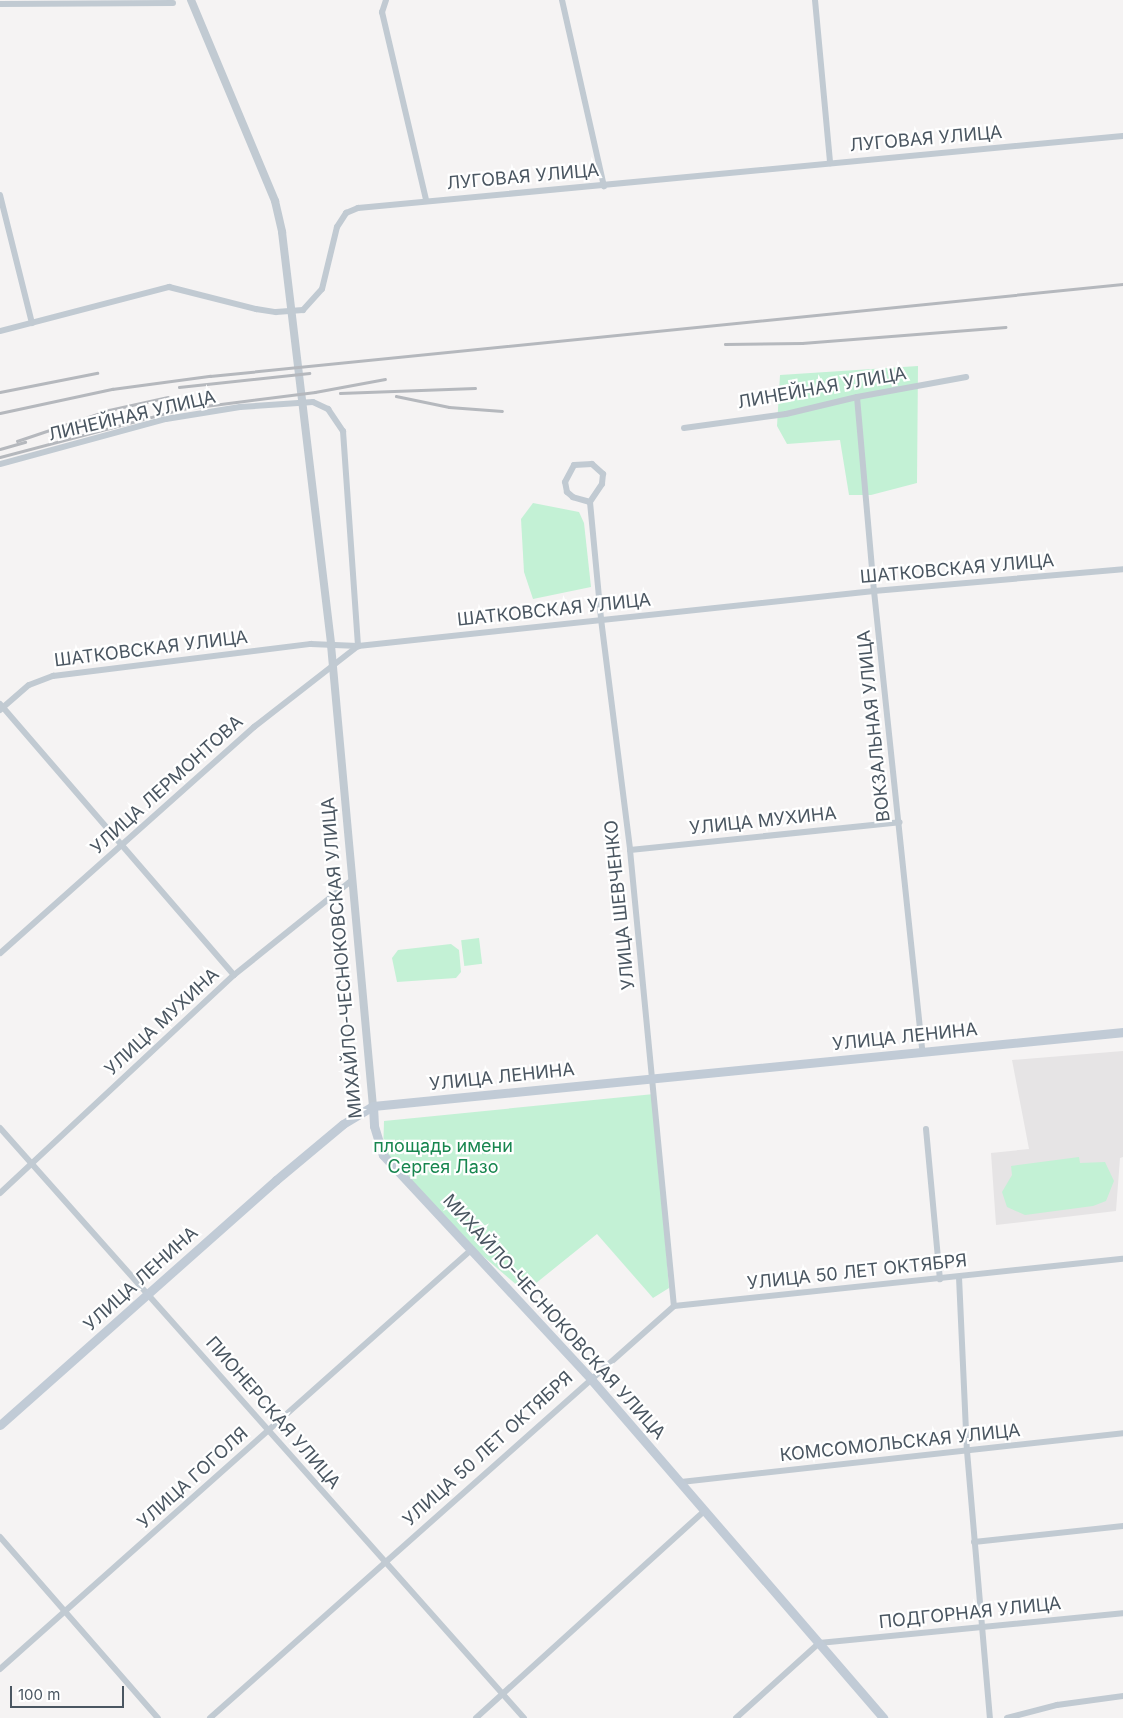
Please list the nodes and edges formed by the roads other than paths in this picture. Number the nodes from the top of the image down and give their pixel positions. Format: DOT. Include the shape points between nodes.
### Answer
graph roads {
  1 [pos="191,0"];
  2 [pos="386,0"];
  3 [pos="562,0"];
  4 [pos="816,0"];
  5 [pos="173,3"];
  6 [pos="0,4"];
  7 [pos="1123,136"];
  8 [pos="830,163"];
  9 [pos="604,186"];
  10 [pos="0,195"];
  11 [pos="426,200"];
  12 [pos="32,323"];
  13 [pos="0,331"];
  14 [pos="966,377"];
  15 [pos="858,397"];
  16 [pos="684,428"];
  17 [pos="0,464"];
  18 [pos="590,502"];
  19 [pos="1123,569"];
  20 [pos="874,590"];
  21 [pos="601,619"];
  22 [pos="331,646"];
  23 [pos="358,646"];
  24 [pos="332,669"];
  25 [pos="1,707"];
  26 [pos="900,822"];
  27 [pos="122,846"];
  28 [pos="630,850"];
  29 [pos="352,880"];
  30 [pos="0,954"];
  31 [pos="234,975"];
  32 [pos="1123,1032"];
  33 [pos="922,1051"];
  34 [pos="652,1078"];
  35 [pos="372,1106"];
  36 [pos="0,1128"];
  37 [pos="926,1129"];
  38 [pos="32,1164"];
  39 [pos="0,1193"];
  40 [pos="472,1249"];
  41 [pos="1123,1259"];
  42 [pos="959,1277"];
  43 [pos="940,1279"];
  44 [pos="150,1294"];
  45 [pos="674,1306"];
  46 [pos="590,1378"];
  47 [pos="0,1425"];
  48 [pos="268,1431"];
  49 [pos="1123,1433"];
  50 [pos="967,1451"];
  51 [pos="681,1482"];
  52 [pos="704,1511"];
  53 [pos="1123,1526"];
  54 [pos="0,1537"];
  55 [pos="974,1542"];
  56 [pos="386,1561"];
  57 [pos="64,1612"];
  58 [pos="1123,1613"];
  59 [pos="980,1627"];
  60 [pos="819,1643"];
  61 [pos="0,1669"];
  62 [pos="504,1694"];
  63 [pos="1123,1696"];
  64 [pos="158,1718"];
  65 [pos="210,1718"];
  66 [pos="476,1718"];
  67 [pos="524,1718"];
  68 [pos="736,1718"];
  69 [pos="883,1718"];
  70 [pos="990,1718"];
  71 [pos="1007,1718"];
  1 -- 22 [label="street, МИХАЙЛО-ЧЕСНОКОВСКАЯ УЛИЦА" via="275,201 287,271"];
  2 -- 11 [label="street" via="382,12"];
  3 -- 9 [label="street"];
  4 -- 8 [label="street"];
  5 -- 6 [label="street"];
  7 -- 8 [label="street, ЛУГОВАЯ УЛИЦА"];
  8 -- 9 [label="street, ЛУГОВАЯ УЛИЦА"];
  9 -- 11 [label="street, ЛУГОВАЯ УЛИЦА"];
  10 -- 12 [label="street"];
  11 -- 12 [label="street, ЛУГОВАЯ УЛИЦА" via="358,208 346,213 337,226 322,289 303,310 276,312 256,309 169,287"];
  12 -- 13 [label="street, ЛУГОВАЯ УЛИЦА"];
  14 -- 15 [label="street, ЛИНЕЙНАЯ УЛИЦА"];
  15 -- 16 [label="street, ЛИНЕЙНАЯ УЛИЦА" via="786,414"];
  15 -- 20 [label="street, ВОКЗАЛЬНАЯ УЛИЦА"];
  17 -- 23 [label="street, ЛИНЕЙНАЯ УЛИЦА" via="166,419 240,407 313,402 328,409 344,431"];
  18 -- 18 [label="street" via="602,484 603,474 592,464 574,465 565,482 567,492"];
  18 -- 21 [label="street, УЛИЦА ШЕВЧЕНКО"];
  19 -- 20 [label="street, ШАТКОВСКАЯ УЛИЦА"];
  20 -- 21 [label="street, ШАТКОВСКАЯ УЛИЦА"];
  20 -- 26 [label="street, ВОКЗАЛЬНАЯ УЛИЦА"];
  21 -- 23 [label="street, ШАТКОВСКАЯ УЛИЦА"];
  21 -- 28 [label="street, УЛИЦА ШЕВЧЕНКО"];
  22 -- 23 [label="street, ШАТКОВСКАЯ УЛИЦА"];
  22 -- 24 [label="street, МИХАЙЛО-ЧЕСНОКОВСКАЯ УЛИЦА"];
  22 -- 25 [label="street, ШАТКОВСКАЯ УЛИЦА" via="311,644 53,676 29,685"];
  23 -- 24 [label="street, УЛИЦА ЛЕРМОНТОВА"];
  24 -- 27 [label="street, УЛИЦА ЛЕРМОНТОВА" via="254,727"];
  24 -- 29 [label="street, МИХАЙЛО-ЧЕСНОКОВСКАЯ УЛИЦА"];
  25 -- 27 [label="street"];
  26 -- 28 [label="street, УЛИЦА МУХИНА"];
  26 -- 33 [label="street, ВОКЗАЛЬНАЯ УЛИЦА"];
  27 -- 30 [label="street, УЛИЦА ЛЕРМОНТОВА"];
  27 -- 31 [label="street"];
  28 -- 34 [label="street, УЛИЦА ШЕВЧЕНКО"];
  29 -- 31 [label="street, УЛИЦА МУХИНА"];
  29 -- 35 [label="street, МИХАЙЛО-ЧЕСНОКОВСКАЯ УЛИЦА"];
  31 -- 38 [label="street, УЛИЦА МУХИНА"];
  32 -- 33 [label="main road, УЛИЦА ЛЕНИНА"];
  33 -- 34 [label="main road, УЛИЦА ЛЕНИНА"];
  34 -- 35 [label="main road, УЛИЦА ЛЕНИНА"];
  34 -- 45 [label="street, УЛИЦА ШЕВЧЕНКО"];
  35 -- 40 [label="main road, МИХАЙЛО-ЧЕСНОКОВСКАЯ УЛИЦА" via="383,1155"];
  35 -- 44 [label="main road, УЛИЦА ЛЕНИНА" via="343,1124 291,1167"];
  36 -- 38 [label="street, ПИОНЕРСКАЯ УЛИЦА"];
  37 -- 43 [label="street"];
  38 -- 39 [label="street, УЛИЦА МУХИНА"];
  38 -- 44 [label="street, ПИОНЕРСКАЯ УЛИЦА"];
  40 -- 46 [label="main road, МИХАЙЛО-ЧЕСНОКОВСКАЯ УЛИЦА"];
  40 -- 48 [label="street, УЛИЦА ГОГОЛЯ"];
  41 -- 42 [label="street, УЛИЦА 50 ЛЕТ ОКТЯБРЯ"];
  42 -- 43 [label="street, УЛИЦА 50 ЛЕТ ОКТЯБРЯ"];
  42 -- 50 [label="street"];
  43 -- 45 [label="street, УЛИЦА 50 ЛЕТ ОКТЯБРЯ"];
  44 -- 47 [label="main road, УЛИЦА ЛЕНИНА"];
  44 -- 48 [label="street, ПИОНЕРСКАЯ УЛИЦА"];
  45 -- 46 [label="street, УЛИЦА 50 ЛЕТ ОКТЯБРЯ"];
  46 -- 51 [label="main road, МИХАЙЛО-ЧЕСНОКОВСКАЯ УЛИЦА"];
  46 -- 56 [label="street, УЛИЦА 50 ЛЕТ ОКТЯБРЯ"];
  48 -- 56 [label="street, ПИОНЕРСКАЯ УЛИЦА"];
  48 -- 57 [label="street, УЛИЦА ГОГОЛЯ"];
  49 -- 50 [label="street, КОМСОМОЛЬСКАЯ УЛИЦА"];
  50 -- 51 [label="street, КОМСОМОЛЬСКАЯ УЛИЦА"];
  50 -- 55 [label="street"];
  51 -- 52 [label="main road, МИХАЙЛО-ЧЕСНОКОВСКАЯ УЛИЦА"];
  52 -- 60 [label="main road, МИХАЙЛО-ЧЕСНОКОВСКАЯ УЛИЦА"];
  52 -- 62 [label="street"];
  53 -- 55 [label="street"];
  54 -- 57 [label="street"];
  55 -- 59 [label="street"];
  56 -- 62 [label="street, ПИОНЕРСКАЯ УЛИЦА"];
  56 -- 65 [label="street, УЛИЦА 50 ЛЕТ ОКТЯБРЯ"];
  57 -- 61 [label="street, УЛИЦА ГОГОЛЯ"];
  57 -- 64 [label="street"];
  58 -- 59 [label="street, ПОДГОРНАЯ УЛИЦА"];
  59 -- 60 [label="street, ПОДГОРНАЯ УЛИЦА"];
  59 -- 70 [label="street"];
  60 -- 68 [label="street"];
  60 -- 69 [label="main road, МИХАЙЛО-ЧЕСНОКОВСКАЯ УЛИЦА"];
  62 -- 66 [label="street"];
  62 -- 67 [label="street, ПИОНЕРСКАЯ УЛИЦА"];
  63 -- 71 [label="street" via="1057,1705"];
}
